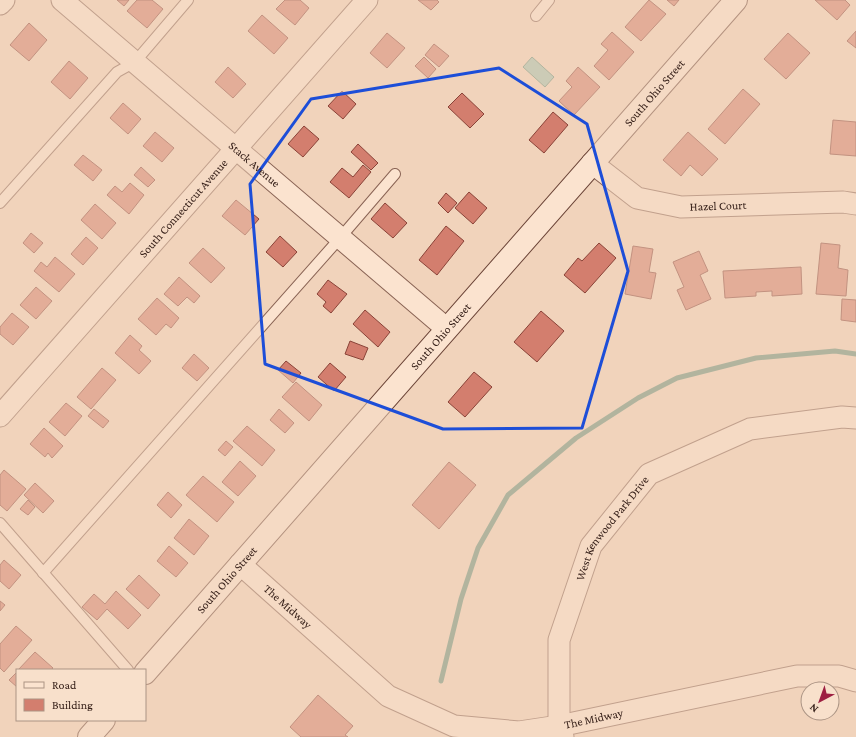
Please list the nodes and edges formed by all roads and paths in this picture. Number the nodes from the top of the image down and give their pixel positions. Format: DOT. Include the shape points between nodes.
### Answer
graph roads {
  1 [pos="4,0"];
  2 [pos="62,0"];
  3 [pos="188,0"];
  4 [pos="366,0"];
  5 [pos="550,0"];
  6 [pos="735,0"];
  7 [pos="0,4"];
  8 [pos="536,16"];
  9 [pos="135,62"];
  10 [pos="237,149"];
  11 [pos="592,163"];
  12 [pos="395,174"];
  13 [pos="0,203"];
  14 [pos="856,204"];
  15 [pos="340,238"];
  16 [pos="447,329"];
  17 [pos="0,416"];
  18 [pos="856,418"];
  19 [pos="0,523"];
  20 [pos="240,564"];
  21 [pos="43,573"];
  22 [pos="127,669"];
  23 [pos="146,672"];
  24 [pos="856,681"];
  25 [pos="103,721"];
  26 [pos="561,732"];
  27 [pos="89,737"];
  1 -- 7 [label="street"];
  2 -- 9 [label="street, Stack Avenue"];
  3 -- 9 [label="lane"];
  4 -- 10 [label="street, South Connecticut Avenue"];
  5 -- 8 [label="lane"];
  6 -- 11 [label="main road, South Ohio Street"];
  9 -- 10 [label="street, Stack Avenue"];
  9 -- 13 [label="lane" via="117,72"];
  10 -- 15 [label="street, Stack Avenue"];
  10 -- 17 [label="street, South Connecticut Avenue"];
  11 -- 14 [label="street, Hazel Court" via="637,198 681,207 843,202"];
  11 -- 16 [label="main road, South Ohio Street"];
  12 -- 15 [label="lane"];
  15 -- 16 [label="street, Stack Avenue"];
  15 -- 21 [label="lane"];
  16 -- 20 [label="main road, South Ohio Street"];
  18 -- 26 [label="street, West Kenwood Park Drive" via="842,417 750,429 649,474 591,546 559,640"];
  19 -- 21 [label="lane"];
  20 -- 23 [label="main road, South Ohio Street"];
  20 -- 26 [label="street, The Midway" via="388,696 454,726 520,732"];
  21 -- 22 [label="lane"];
  24 -- 26 [label="street, The Midway" via="839,676 797,676"];
  25 -- 27 [label="main road"];
}
